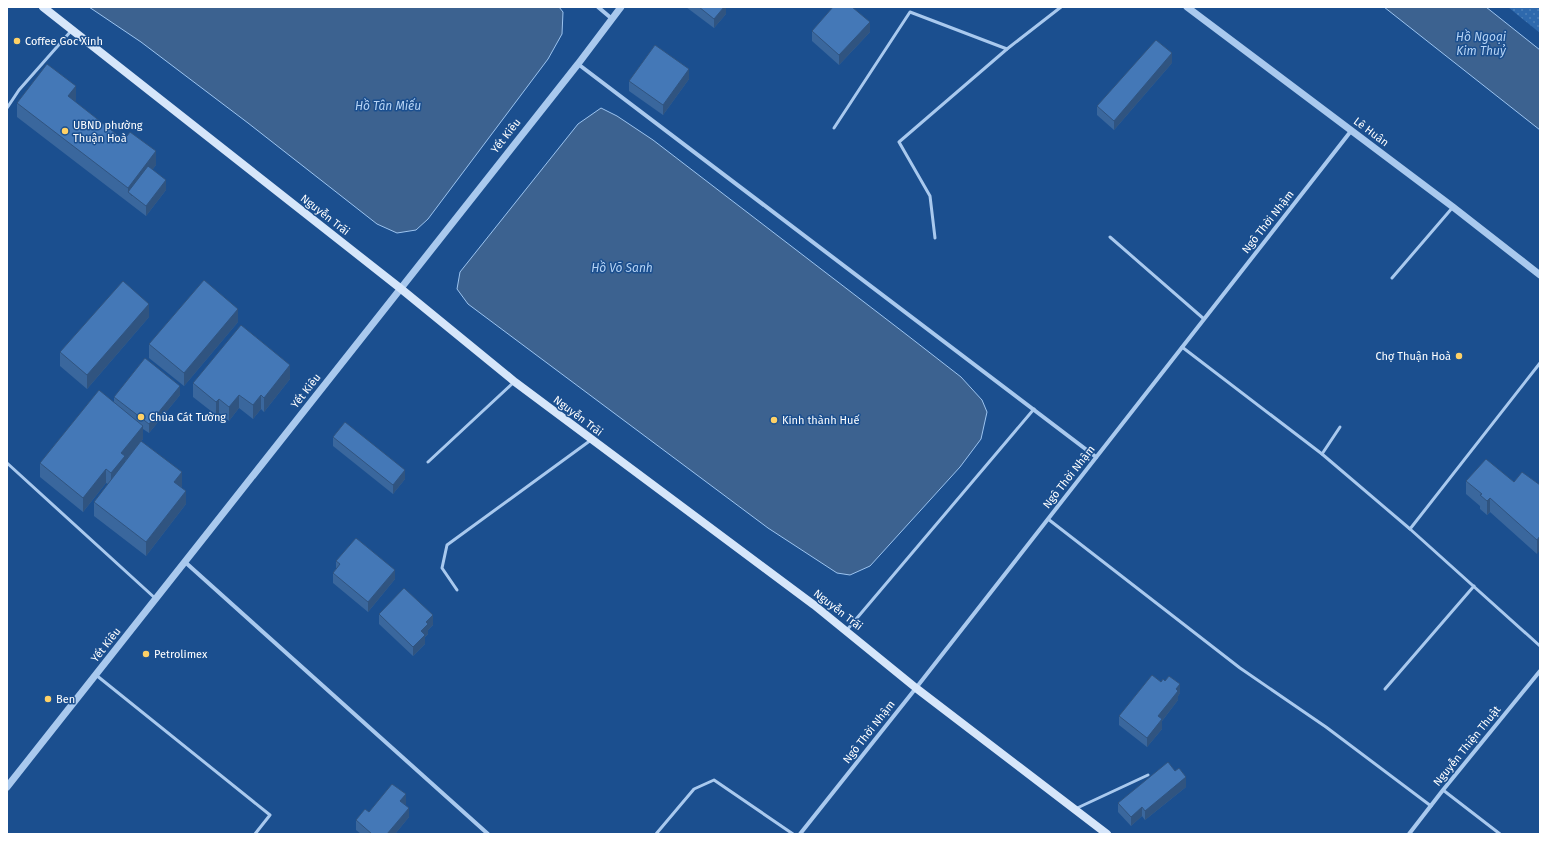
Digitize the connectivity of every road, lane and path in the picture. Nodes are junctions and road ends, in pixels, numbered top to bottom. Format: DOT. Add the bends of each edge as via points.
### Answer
graph roads {
  1 [pos="43,7"];
  2 [pos="598,7"];
  3 [pos="620,7"];
  4 [pos="1061,7"];
  5 [pos="1187,7"];
  6 [pos="612,18"];
  7 [pos="72,30"];
  8 [pos="1007,50"];
  9 [pos="578,64"];
  10 [pos="7,108"];
  11 [pos="834,128"];
  12 [pos="1351,130"];
  13 [pos="1453,207"];
  14 [pos="935,238"];
  15 [pos="1110,238"];
  16 [pos="1540,275"];
  17 [pos="1392,278"];
  18 [pos="400,288"];
  19 [pos="1204,319"];
  20 [pos="1182,347"];
  21 [pos="1540,363"];
  22 [pos="515,382"];
  23 [pos="1034,409"];
  24 [pos="1340,427"];
  25 [pos="591,440"];
  26 [pos="1322,454"];
  27 [pos="1096,457"];
  28 [pos="7,462"];
  29 [pos="428,462"];
  30 [pos="1048,519"];
  31 [pos="1410,529"];
  32 [pos="185,562"];
  33 [pos="1474,586"];
  34 [pos="457,590"];
  35 [pos="157,599"];
  36 [pos="846,630"];
  37 [pos="1540,646"];
  38 [pos="1540,671"];
  39 [pos="96,675"];
  40 [pos="916,688"];
  41 [pos="1385,689"];
  42 [pos="1148,775"];
  43 [pos="7,787"];
  44 [pos="1443,790"];
  45 [pos="1431,806"];
  46 [pos="1075,809"];
  47 [pos="255,834"];
  48 [pos="488,834"];
  49 [pos="656,834"];
  50 [pos="793,834"];
  51 [pos="800,834"];
  52 [pos="1107,834"];
  53 [pos="1409,834"];
  54 [pos="1500,834"];
  1 -- 7 [label="main road, Nguyễn Trãi"];
  2 -- 6 [label="street"];
  3 -- 6 [label="street, Yết Kiêu"];
  4 -- 8 [label="lane"];
  5 -- 12 [label="street, Lê Huân"];
  6 -- 9 [label="street, Yết Kiêu"];
  7 -- 10 [label="lane" via="19,90"];
  7 -- 18 [label="main road, Nguyễn Trãi"];
  8 -- 11 [label="lane" via="910,12"];
  8 -- 14 [label="lane" via="899,142 930,196"];
  9 -- 18 [label="street, Yết Kiêu"];
  9 -- 23 [label="street"];
  12 -- 13 [label="street, Lê Huân"];
  12 -- 19 [label="street, Ngô Thời Nhậm"];
  13 -- 16 [label="street, Lê Huân"];
  13 -- 17 [label="lane"];
  15 -- 19 [label="lane"];
  18 -- 22 [label="main road, Nguyễn Trãi"];
  18 -- 32 [label="street, Yết Kiêu"];
  19 -- 20 [label="street, Ngô Thời Nhậm"];
  20 -- 26 [label="lane"];
  20 -- 27 [label="street, Ngô Thời Nhậm"];
  21 -- 31 [label="lane"];
  22 -- 25 [label="main road, Nguyễn Trãi"];
  22 -- 29 [label="lane"];
  23 -- 27 [label="street"];
  23 -- 36 [label="lane"];
  24 -- 26 [label="lane"];
  25 -- 34 [label="lane" via="447,545 442,568"];
  25 -- 36 [label="main road, Nguyễn Trãi"];
  26 -- 31 [label="lane"];
  27 -- 30 [label="street, Ngô Thời Nhậm"];
  28 -- 35 [label="lane"];
  30 -- 40 [label="street, Ngô Thời Nhậm"];
  30 -- 45 [label="lane" via="1240,668 1326,727"];
  31 -- 33 [label="lane"];
  32 -- 35 [label="street, Yết Kiêu"];
  32 -- 48 [label="street"];
  33 -- 37 [label="lane"];
  33 -- 41 [label="lane"];
  35 -- 39 [label="street, Yết Kiêu"];
  36 -- 40 [label="main road, Nguyễn Trãi"];
  38 -- 44 [label="street, Nguyễn Thiện Thuật"];
  39 -- 43 [label="street, Yết Kiêu"];
  39 -- 47 [label="lane" via="270,815"];
  40 -- 46 [label="main road, Nguyễn Trãi"];
  40 -- 51 [label="street, Ngô Thời Nhậm"];
  42 -- 46 [label="lane"];
  44 -- 45 [label="street, Nguyễn Thiện Thuật"];
  44 -- 54 [label="lane"];
  45 -- 53 [label="street, Nguyễn Thiện Thuật"];
  46 -- 52 [label="main road, Nguyễn Trãi"];
  49 -- 50 [label="lane" via="694,788 714,780"];
}
